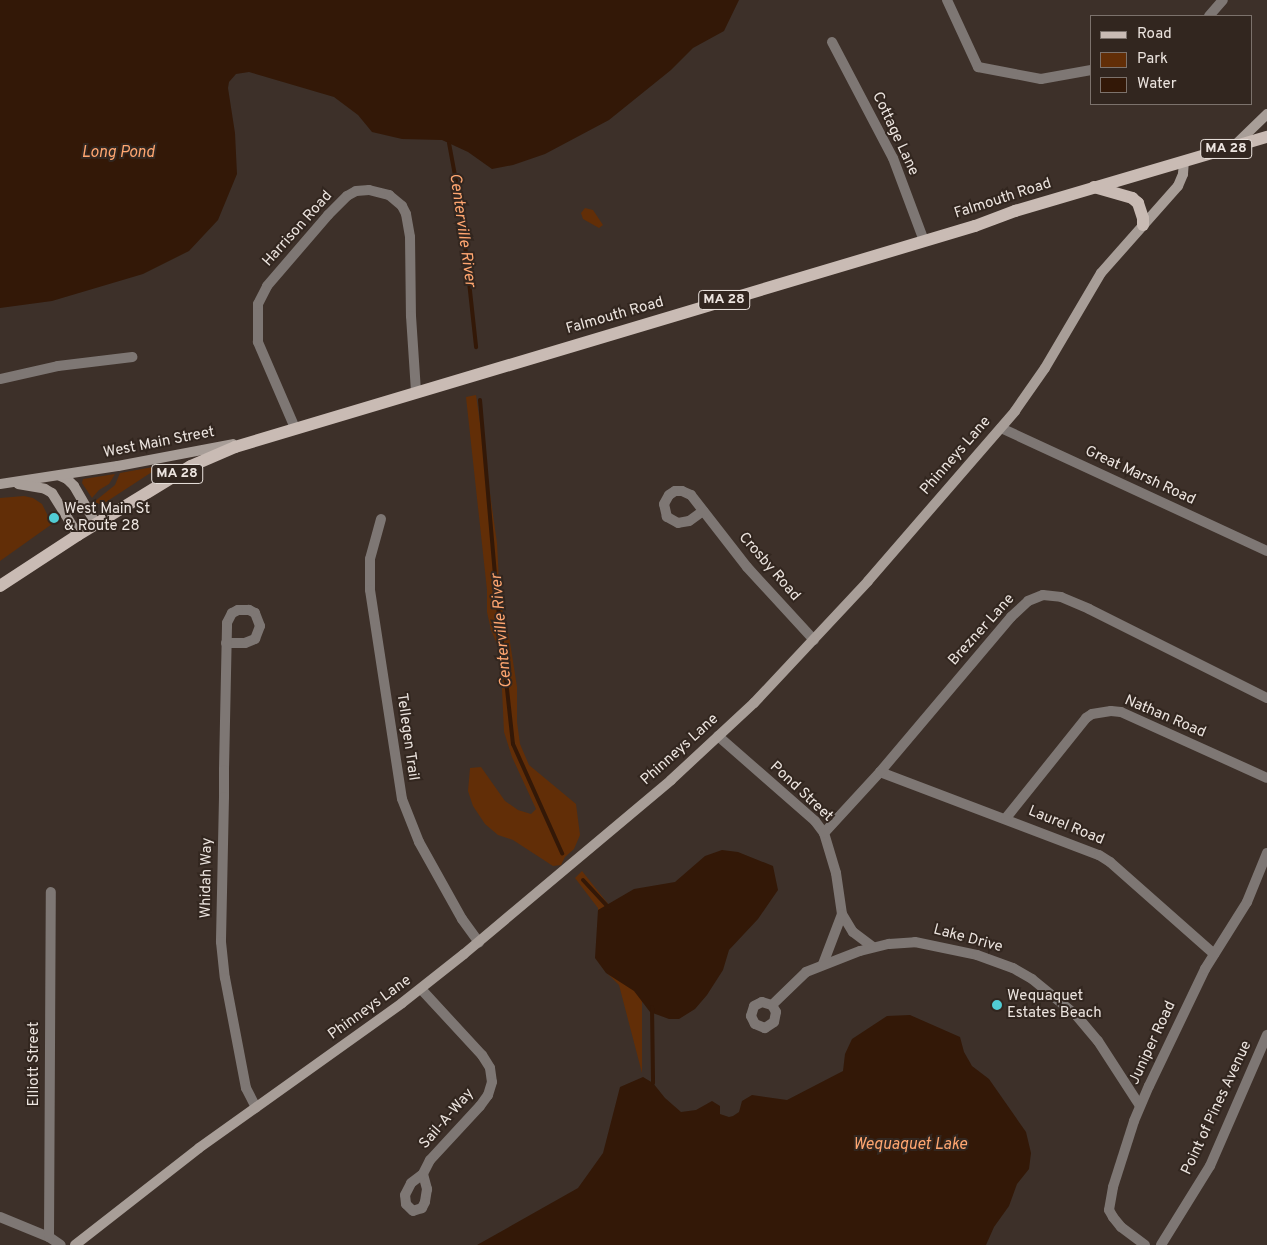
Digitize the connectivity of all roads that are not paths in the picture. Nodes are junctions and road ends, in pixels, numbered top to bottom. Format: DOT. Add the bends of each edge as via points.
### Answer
graph roads {
  1 [pos="947,0"];
  2 [pos="1222,0"];
  3 [pos="1210,15"];
  4 [pos="832,42"];
  5 [pos="1090,70"];
  6 [pos="1267,114"];
  7 [pos="1267,137"];
  8 [pos="1234,146"];
  9 [pos="1184,160"];
  10 [pos="1094,187"];
  11 [pos="1143,226"];
  12 [pos="924,241"];
  13 [pos="132,357"];
  14 [pos="0,379"];
  15 [pos="416,392"];
  16 [pos="296,428"];
  17 [pos="1001,428"];
  18 [pos="263,437"];
  19 [pos="60,476"];
  20 [pos="5,483"];
  21 [pos="703,511"];
  22 [pos="382,518"];
  23 [pos="96,524"];
  24 [pos="78,535"];
  25 [pos="1267,551"];
  26 [pos="0,586"];
  27 [pos="814,640"];
  28 [pos="226,643"];
  29 [pos="1267,698"];
  30 [pos="718,736"];
  31 [pos="880,772"];
  32 [pos="1267,778"];
  33 [pos="1006,818"];
  34 [pos="824,833"];
  35 [pos="1267,853"];
  36 [pos="50,892"];
  37 [pos="842,914"];
  38 [pos="479,942"];
  39 [pos="873,947"];
  40 [pos="1214,954"];
  41 [pos="823,964"];
  42 [pos="421,988"];
  43 [pos="772,1005"];
  44 [pos="1267,1035"];
  45 [pos="1140,1106"];
  46 [pos="256,1108"];
  47 [pos="423,1174"];
  48 [pos="0,1217"];
  49 [pos="49,1237"];
  50 [pos="61,1245"];
  51 [pos="75,1245"];
  52 [pos="1145,1245"];
  53 [pos="1161,1245"];
  1 -- 5 [label="street" via="978,67 1041,79"];
  2 -- 3 [label="street"];
  4 -- 12 [label="street, Cottage Lane" via="893,158"];
  6 -- 8 [label="main road"];
  7 -- 8 [label="main road, Falmouth Road / MA 28"];
  8 -- 9 [label="main road, Falmouth Road / MA 28"];
  9 -- 10 [label="main road, Falmouth Road / MA 28"];
  9 -- 11 [label="main road, Phinneys Lane" via="1178,186"];
  10 -- 11 [label="main road" via="1132,198 1138,203"];
  10 -- 12 [label="main road, Falmouth Road / MA 28"];
  11 -- 17 [label="main road, Phinneys Lane" via="1100,273 1034,385"];
  12 -- 15 [label="main road, Falmouth Road / MA 28"];
  13 -- 14 [label="street" via="58,366"];
  15 -- 16 [label="main road, Falmouth Road / MA 28"];
  15 -- 16 [label="street, Harrison Road" via="406,214 389,195 370,190 356,191 328,215 267,286 258,304 258,342"];
  16 -- 18 [label="main road, Falmouth Road / MA 28"];
  17 -- 25 [label="street, Great Marsh Road"];
  17 -- 27 [label="main road, Phinneys Lane"];
  18 -- 19 [label="main road, West Main Street"];
  18 -- 23 [label="main road, Falmouth Road / MA 28" via="191,466"];
  19 -- 20 [label="main road, West Main Street"];
  19 -- 23 [label="main road" via="74,486"];
  20 -- 24 [label="main road, West Main Street" via="37,487 52,493"];
  21 -- 27 [label="street, Crosby Road" via="765,588"];
  22 -- 38 [label="street, Tellegen Trail" via="370,559 370,590 402,799 410,825 423,850 462,919"];
  23 -- 24 [label="main road, Falmouth Road / MA 28"];
  24 -- 26 [label="main road, Falmouth Road / MA 28"];
  27 -- 30 [label="main road, Phinneys Lane"];
  28 -- 46 [label="street, Whidah Way" via="221,942 246,1088"];
  29 -- 31 [label="street, Brezner Lane" via="1089,609 1061,597 1043,595 1028,601 1016,612"];
  30 -- 34 [label="street, Pond Street" via="815,821"];
  30 -- 38 [label="main road, Phinneys Lane" via="671,780"];
  31 -- 33 [label="street, Laurel Road"];
  31 -- 34 [label="street, Brezner Lane"];
  32 -- 33 [label="street, Nathan Road" via="1122,712 1111,711 1086,718"];
  33 -- 40 [label="street, Laurel Road" via="1110,862"];
  34 -- 37 [label="street, Pond Street" via="836,873"];
  35 -- 40 [label="street, Juniper Road" via="1247,902"];
  36 -- 49 [label="street, Elliott Street"];
  37 -- 39 [label="street" via="853,932"];
  37 -- 41 [label="street"];
  38 -- 42 [label="main road, Phinneys Lane"];
  39 -- 41 [label="street, Lake Drive"];
  39 -- 45 [label="street, Lake Drive" via="904,942 930,944 995,960 1032,979 1063,1003 1089,1030"];
  40 -- 45 [label="street, Juniper Road"];
  41 -- 43 [label="street, Lake Drive" via="806,972"];
  42 -- 46 [label="main road, Phinneys Lane"];
  42 -- 47 [label="street, Sail-A-Way" via="482,1055 490,1068 492,1082 480,1106 430,1160"];
  44 -- 53 [label="street, Point of Pines Avenue" via="1210,1166"];
  45 -- 52 [label="street, Juniper Road" via="1113,1187 1110,1210 1121,1227"];
  46 -- 51 [label="main road, Phinneys Lane"];
  48 -- 49 [label="street"];
  49 -- 50 [label="street"];
}
